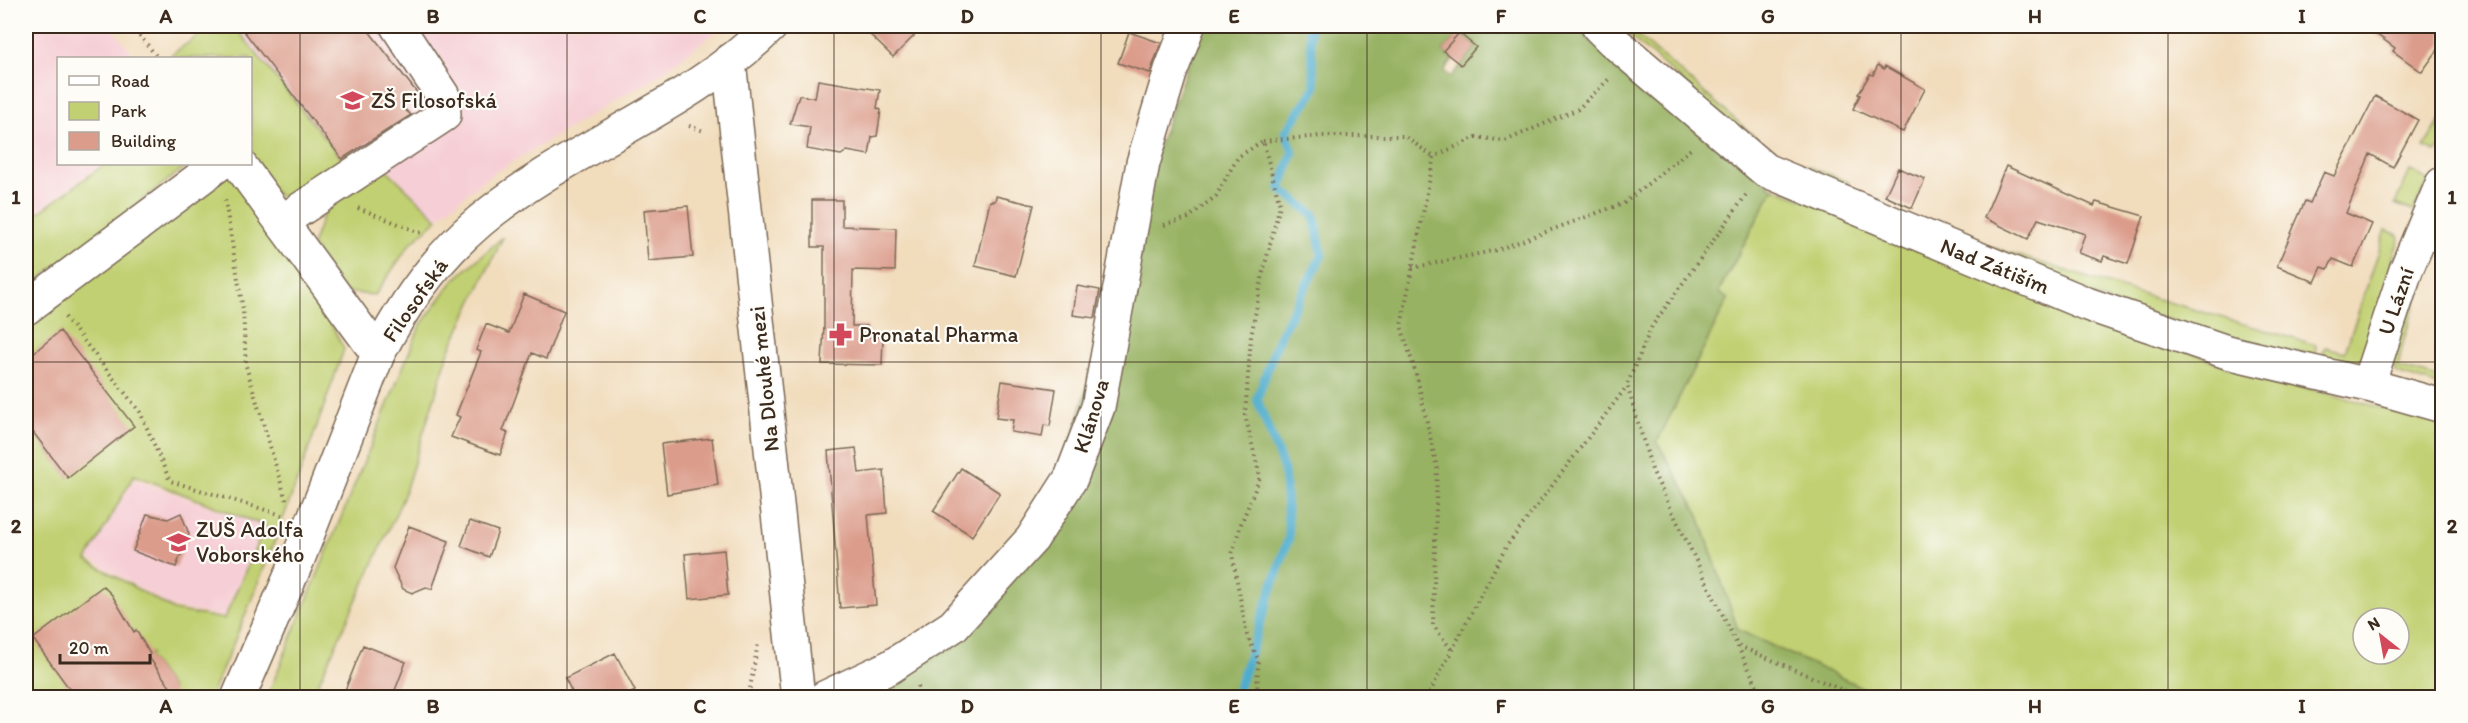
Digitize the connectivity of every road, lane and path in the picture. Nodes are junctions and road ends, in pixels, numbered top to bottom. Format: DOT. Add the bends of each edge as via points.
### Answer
graph roads {
  1 [pos="140,26"];
  2 [pos="397,26"];
  3 [pos="771,26"];
  4 [pos="1188,26"];
  5 [pos="1598,26"];
  6 [pos="134,27"];
  7 [pos="1632,56"];
  8 [pos="157,57"];
  9 [pos="729,61"];
  10 [pos="685,126"];
  11 [pos="1716,129"];
  12 [pos="709,138"];
  13 [pos="1263,141"];
  14 [pos="1434,157"];
  15 [pos="218,165"];
  16 [pos="219,165"];
  17 [pos="240,165"];
  18 [pos="1764,170"];
  19 [pos="2442,184"];
  20 [pos="324,195"];
  21 [pos="282,222"];
  22 [pos="1132,233"];
  23 [pos="454,246"];
  24 [pos="1412,268"];
  25 [pos="33,303"];
  26 [pos="378,354"];
  27 [pos="1627,385"];
  28 [pos="2368,385"];
  29 [pos="2442,406"];
  30 [pos="287,507"];
  31 [pos="291,518"];
  32 [pos="759,639"];
  33 [pos="1738,646"];
  34 [pos="1451,649"];
  35 [pos="238,698"];
  36 [pos="742,698"];
  37 [pos="798,698"];
  38 [pos="824,698"];
  39 [pos="1257,698"];
  40 [pos="1427,698"];
  41 [pos="1762,698"];
  42 [pos="1861,698"];
  1 -- 6 [label="path"];
  2 -- 20 [label="street" via="443,96 444,115"];
  3 -- 9 [label="street, Filosofská"];
  4 -- 22 [label="street, Klánova" via="1143,163"];
  5 -- 7 [label="street, Nad Zátiším"];
  6 -- 8 [label="path"];
  7 -- 11 [label="street, Nad Zátiším"];
  7 -- 14 [label="path" via="1578,109 1504,141 1476,138"];
  9 -- 23 [label="street, Filosofská" via="676,98 539,178 478,222"];
  9 -- 37 [label="street, Na Dlouhé mezi"];
  10 -- 12 [label="path" via="702,129"];
  11 -- 18 [label="street, Nad Zátiším"];
  11 -- 24 [label="path" via="1624,202 1497,250"];
  13 -- 14 [label="path" via="1404,136"];
  13 -- 22 [label="path" via="1238,157 1216,196 1188,218"];
  13 -- 39 [label="path" via="1280,205 1251,337 1245,415 1260,477 1232,554 1247,635 1258,659"];
  14 -- 24 [label="path"];
  15 -- 25 [label="street"];
  16 -- 30 [label="path" via="243,310 246,366"];
  17 -- 21 [label="street"];
  18 -- 27 [label="path" via="1652,326"];
  18 -- 28 [label="street, Nad Zátiším" via="2087,304 2227,352"];
  19 -- 28 [label="street, U Lázní" via="2406,270"];
  20 -- 21 [label="street"];
  20 -- 23 [label="path"];
  21 -- 26 [label="street"];
  22 -- 38 [label="street, Klánova" via="1098,407 1071,478 1032,539 953,626 890,668"];
  23 -- 26 [label="street, Filosofská" via="393,324"];
  24 -- 34 [label="path" via="1401,326 1418,377 1437,468 1433,625"];
  25 -- 31 [label="path" via="61,311 141,412 170,481"];
  26 -- 35 [label="street, Filosofská" via="298,559"];
  27 -- 33 [label="path" via="1653,470"];
  27 -- 34 [label="path" via="1506,547"];
  28 -- 29 [label="street, Nad Zátiším"];
  32 -- 36 [label="path" via="750,688"];
  33 -- 41 [label="path"];
  33 -- 42 [label="path"];
  34 -- 40 [label="path"];
}
